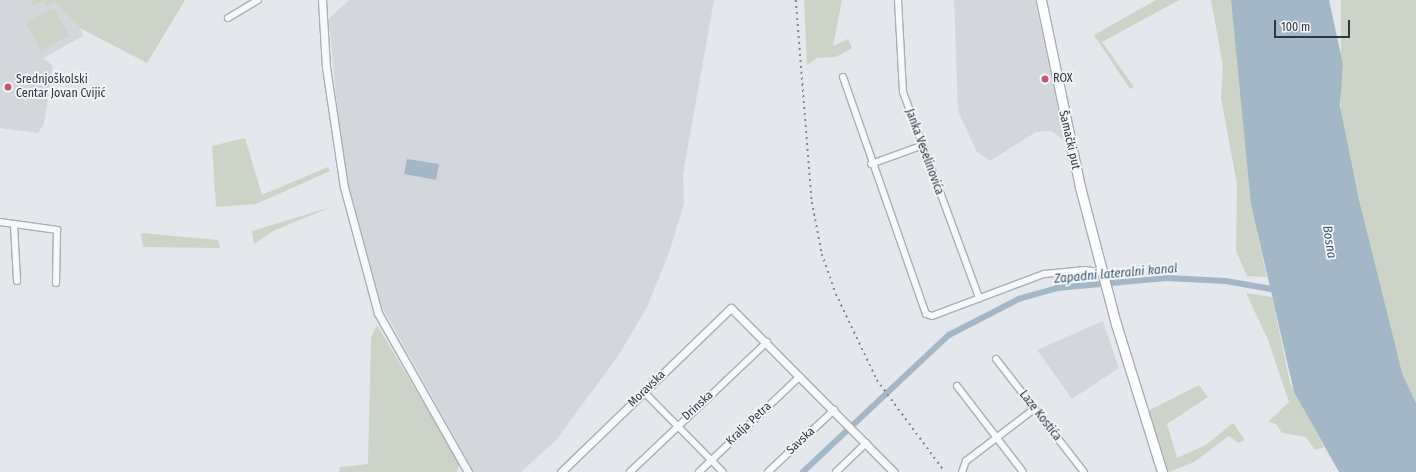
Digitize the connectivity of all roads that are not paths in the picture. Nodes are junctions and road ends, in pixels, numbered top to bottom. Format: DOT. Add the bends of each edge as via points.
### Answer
graph roads {
  1 [pos="258,0"];
  2 [pos="322,0"];
  3 [pos="898,0"];
  4 [pos="1041,0"];
  5 [pos="228,18"];
  6 [pos="843,77"];
  7 [pos="922,146"];
  8 [pos="871,164"];
  9 [pos="0,222"];
  10 [pos="14,225"];
  11 [pos="1103,276"];
  12 [pos="17,281"];
  13 [pos="56,283"];
  14 [pos="978,298"];
  15 [pos="767,342"];
  16 [pos="996,358"];
  17 [pos="800,376"];
  18 [pos="957,386"];
  19 [pos="644,392"];
  20 [pos="1034,409"];
  21 [pos="834,410"];
  22 [pos="678,426"];
  23 [pos="995,437"];
  24 [pos="866,443"];
  25 [pos="711,460"];
  26 [pos="467,472"];
  27 [pos="561,472"];
  28 [pos="630,472"];
  29 [pos="699,472"];
  30 [pos="723,472"];
  31 [pos="768,472"];
  32 [pos="836,472"];
  33 [pos="894,472"];
  34 [pos="962,472"];
  35 [pos="1023,472"];
  36 [pos="1084,472"];
  37 [pos="1162,472"];
  1 -- 5 [label="street"];
  2 -- 26 [label="street" via="326,67 344,188 378,313"];
  3 -- 7 [label="street, Janka Veselinovića" via="900,77"];
  4 -- 11 [label="main road, Šamački put" via="1066,126"];
  6 -- 8 [label="street"];
  7 -- 8 [label="street"];
  7 -- 14 [label="street, Janka Veselinovića"];
  8 -- 14 [label="street" via="926,314 932,316"];
  9 -- 10 [label="street"];
  10 -- 12 [label="street"];
  10 -- 13 [label="street" via="57,230"];
  11 -- 14 [label="street" via="1085,270 1044,274"];
  11 -- 37 [label="main road, Šamački put"];
  15 -- 17 [label="street"];
  15 -- 19 [label="street, Moravska" via="734,308 726,310"];
  15 -- 22 [label="street, Drinska"];
  16 -- 20 [label="street, Laze Kostića"];
  17 -- 21 [label="street"];
  17 -- 25 [label="street, Kralja Petra"];
  18 -- 23 [label="street"];
  19 -- 22 [label="street"];
  19 -- 27 [label="street, Moravska"];
  20 -- 23 [label="street"];
  20 -- 36 [label="street, Laze Kostića"];
  21 -- 24 [label="street"];
  21 -- 31 [label="street, Savska"];
  22 -- 25 [label="street"];
  22 -- 28 [label="street, Drinska"];
  23 -- 34 [label="street" via="966,461"];
  23 -- 35 [label="street"];
  24 -- 32 [label="street"];
  24 -- 33 [label="street"];
  25 -- 29 [label="street, Kralja Petra"];
  25 -- 30 [label="street"];
}
